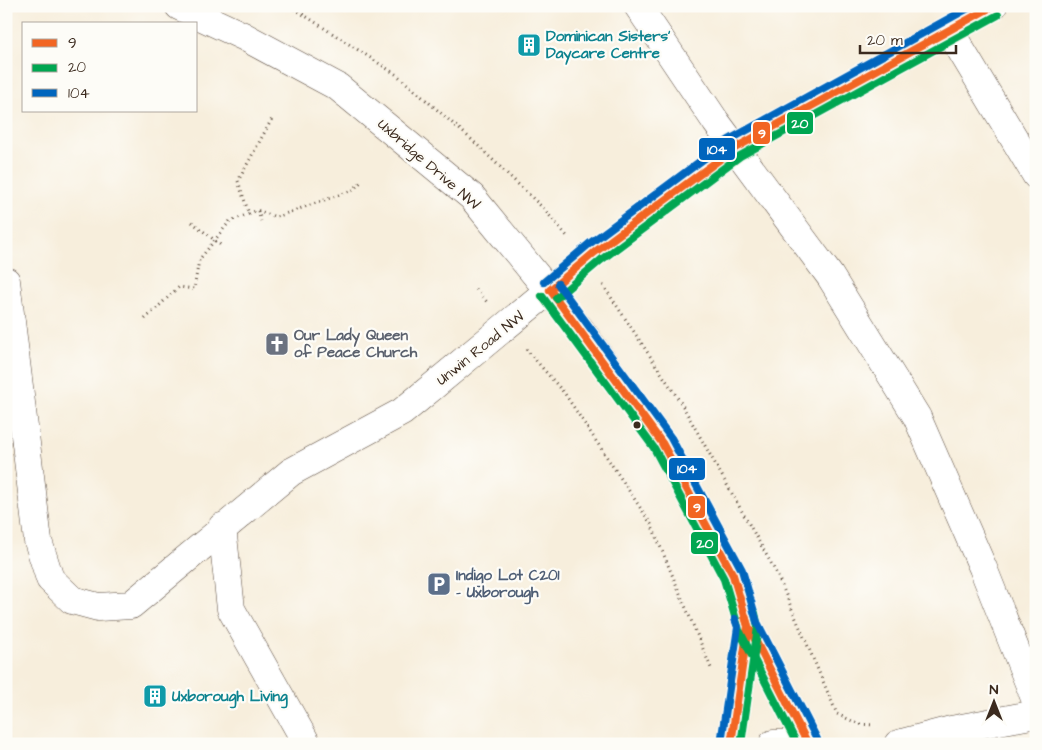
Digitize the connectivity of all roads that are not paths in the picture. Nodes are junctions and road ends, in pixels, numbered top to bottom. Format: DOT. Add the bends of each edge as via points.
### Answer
graph roads {
  1 [pos="179,6"];
  2 [pos="638,6"];
  3 [pos="993,6"];
  4 [pos="949,30"];
  5 [pos="735,148"];
  6 [pos="1036,175"];
  7 [pos="6,281"];
  8 [pos="550,290"];
  9 [pos="222,527"];
  10 [pos="748,626"];
  11 [pos="1036,701"];
  12 [pos="1036,714"];
  13 [pos="890,735"];
  14 [pos="307,744"];
  15 [pos="731,744"];
  16 [pos="773,744"];
  17 [pos="787,744"];
  18 [pos="808,744"];
  1 -- 8 [label="street, Uxbridge Drive NW" via="338,87 472,198"];
  2 -- 5 [label="street"];
  3 -- 4 [label="street, Unwin Road NW"];
  4 -- 5 [label="street, Unwin Road NW"];
  4 -- 6 [label="street"];
  5 -- 8 [label="street, Unwin Road NW" via="603,246"];
  5 -- 11 [label="street" via="830,276 917,417 984,568"];
  7 -- 9 [label="street, Unwin Road NW" via="38,541 50,579 72,600 98,607 131,604"];
  8 -- 9 [label="street, Unwin Road NW" via="402,412 291,472"];
  8 -- 10 [label="street, Uxbridge Drive NW" via="662,443 733,575"];
  9 -- 14 [label="street" via="231,609"];
  10 -- 15 [label="street, Uxbridge Drive NW"];
  10 -- 18 [label="street, Uxbridge Drive NW"];
  12 -- 13 [label="street" via="951,730"];
  16 -- 17 [label="street"];
}
